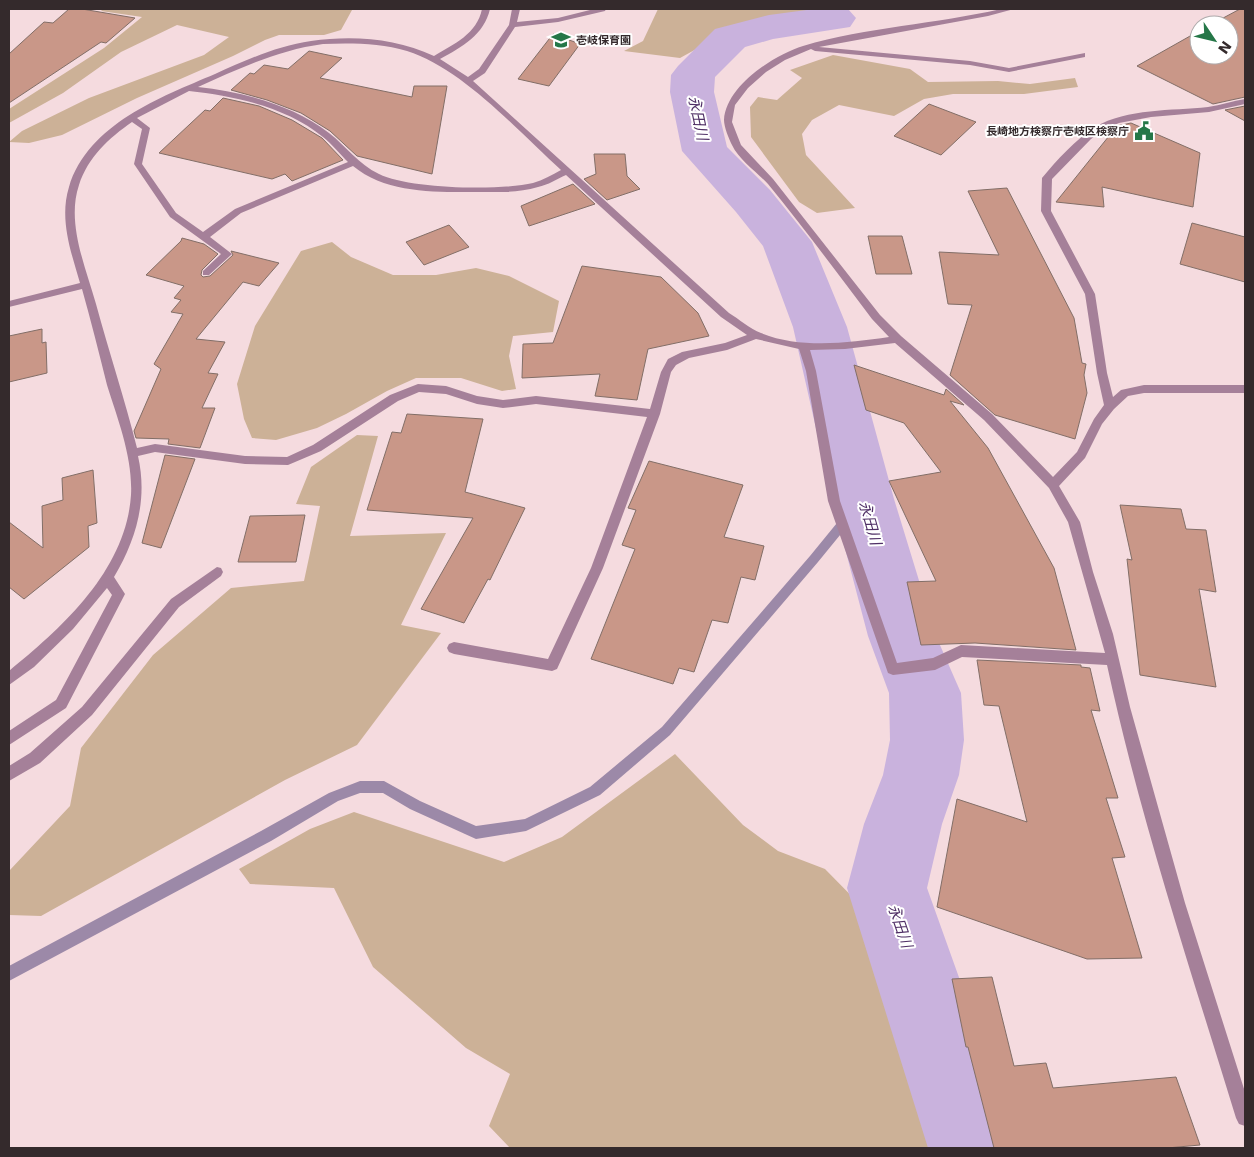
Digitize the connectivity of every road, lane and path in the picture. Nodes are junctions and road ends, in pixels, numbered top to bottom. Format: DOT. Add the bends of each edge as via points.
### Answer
graph roads {
  1 [pos="486,9"];
  2 [pos="516,9"];
  3 [pos="602,9"];
  4 [pos="1010,9"];
  5 [pos="513,25"];
  6 [pos="805,48"];
  7 [pos="1082,55"];
  8 [pos="435,59"];
  9 [pos="468,81"];
  10 [pos="187,89"];
  11 [pos="1245,101"];
  12 [pos="132,118"];
  13 [pos="355,162"];
  14 [pos="567,172"];
  15 [pos="204,237"];
  16 [pos="206,273"];
  17 [pos="86,285"];
  18 [pos="9,304"];
  19 [pos="757,335"];
  20 [pos="897,340"];
  21 [pos="807,346"];
  22 [pos="1245,389"];
  23 [pos="1110,406"];
  24 [pos="654,414"];
  25 [pos="132,453"];
  26 [pos="1052,485"];
  27 [pos="217,572"];
  28 [pos="107,578"];
  29 [pos="454,648"];
  30 [pos="1112,658"];
  31 [pos="9,679"];
  32 [pos="9,739"];
  33 [pos="9,774"];
  34 [pos="1245,1118"];
  1 -- 8 [label="street" via="482,24 472,34"];
  2 -- 5 [label="street"];
  3 -- 5 [label="street" via="558,20"];
  4 -- 6 [label="street"];
  5 -- 9 [label="street" via="482,71"];
  6 -- 7 [label="street" via="970,63 1009,70"];
  6 -- 20 [label="street" via="769,66 745,86 731,105 728,122 737,146 770,180"];
  8 -- 9 [label="street"];
  8 -- 10 [label="street" via="382,44 314,42 273,53"];
  9 -- 14 [label="street"];
  10 -- 12 [label="street"];
  10 -- 13 [label="street" via="224,93 282,111 321,132"];
  11 -- 23 [label="street" via="1194,112 1126,117 1098,128 1048,178 1046,211 1090,294"];
  12 -- 15 [label="street" via="146,128 138,164 173,215"];
  12 -- 17 [label="street" via="100,144 75,182 70,220"];
  13 -- 14 [label="street" via="380,178 431,190 506,190 533,186"];
  13 -- 15 [label="street" via="238,211"];
  14 -- 19 [label="street" via="725,315"];
  15 -- 16 [label="street" via="226,254"];
  17 -- 18 [label="street"];
  17 -- 25 [label="street"];
  19 -- 21 [label="street"];
  19 -- 24 [label="street" via="672,362"];
  20 -- 21 [label="street" via="848,346"];
  20 -- 26 [label="street" via="988,417"];
  21 -- 30 [label="street" via="834,501 893,668 935,664 961,651"];
  22 -- 23 [label="street" via="1144,389 1125,393"];
  23 -- 26 [label="street" via="1081,455"];
  24 -- 25 [label="street" via="536,400 503,404 446,390 418,388 394,398 317,448 288,461 245,460 155,448"];
  24 -- 29 [label="street" via="597,568 552,665"];
  25 -- 28 [label="street" via="136,509 127,544"];
  26 -- 30 [label="street" via="1074,522"];
  27 -- 33 [label="street" via="175,603 87,712 35,758"];
  28 -- 31 [label="street" via="73,621 36,658"];
  28 -- 32 [label="street" via="119,594 61,704"];
  30 -- 34 [label="street" via="1177,903"];
}
